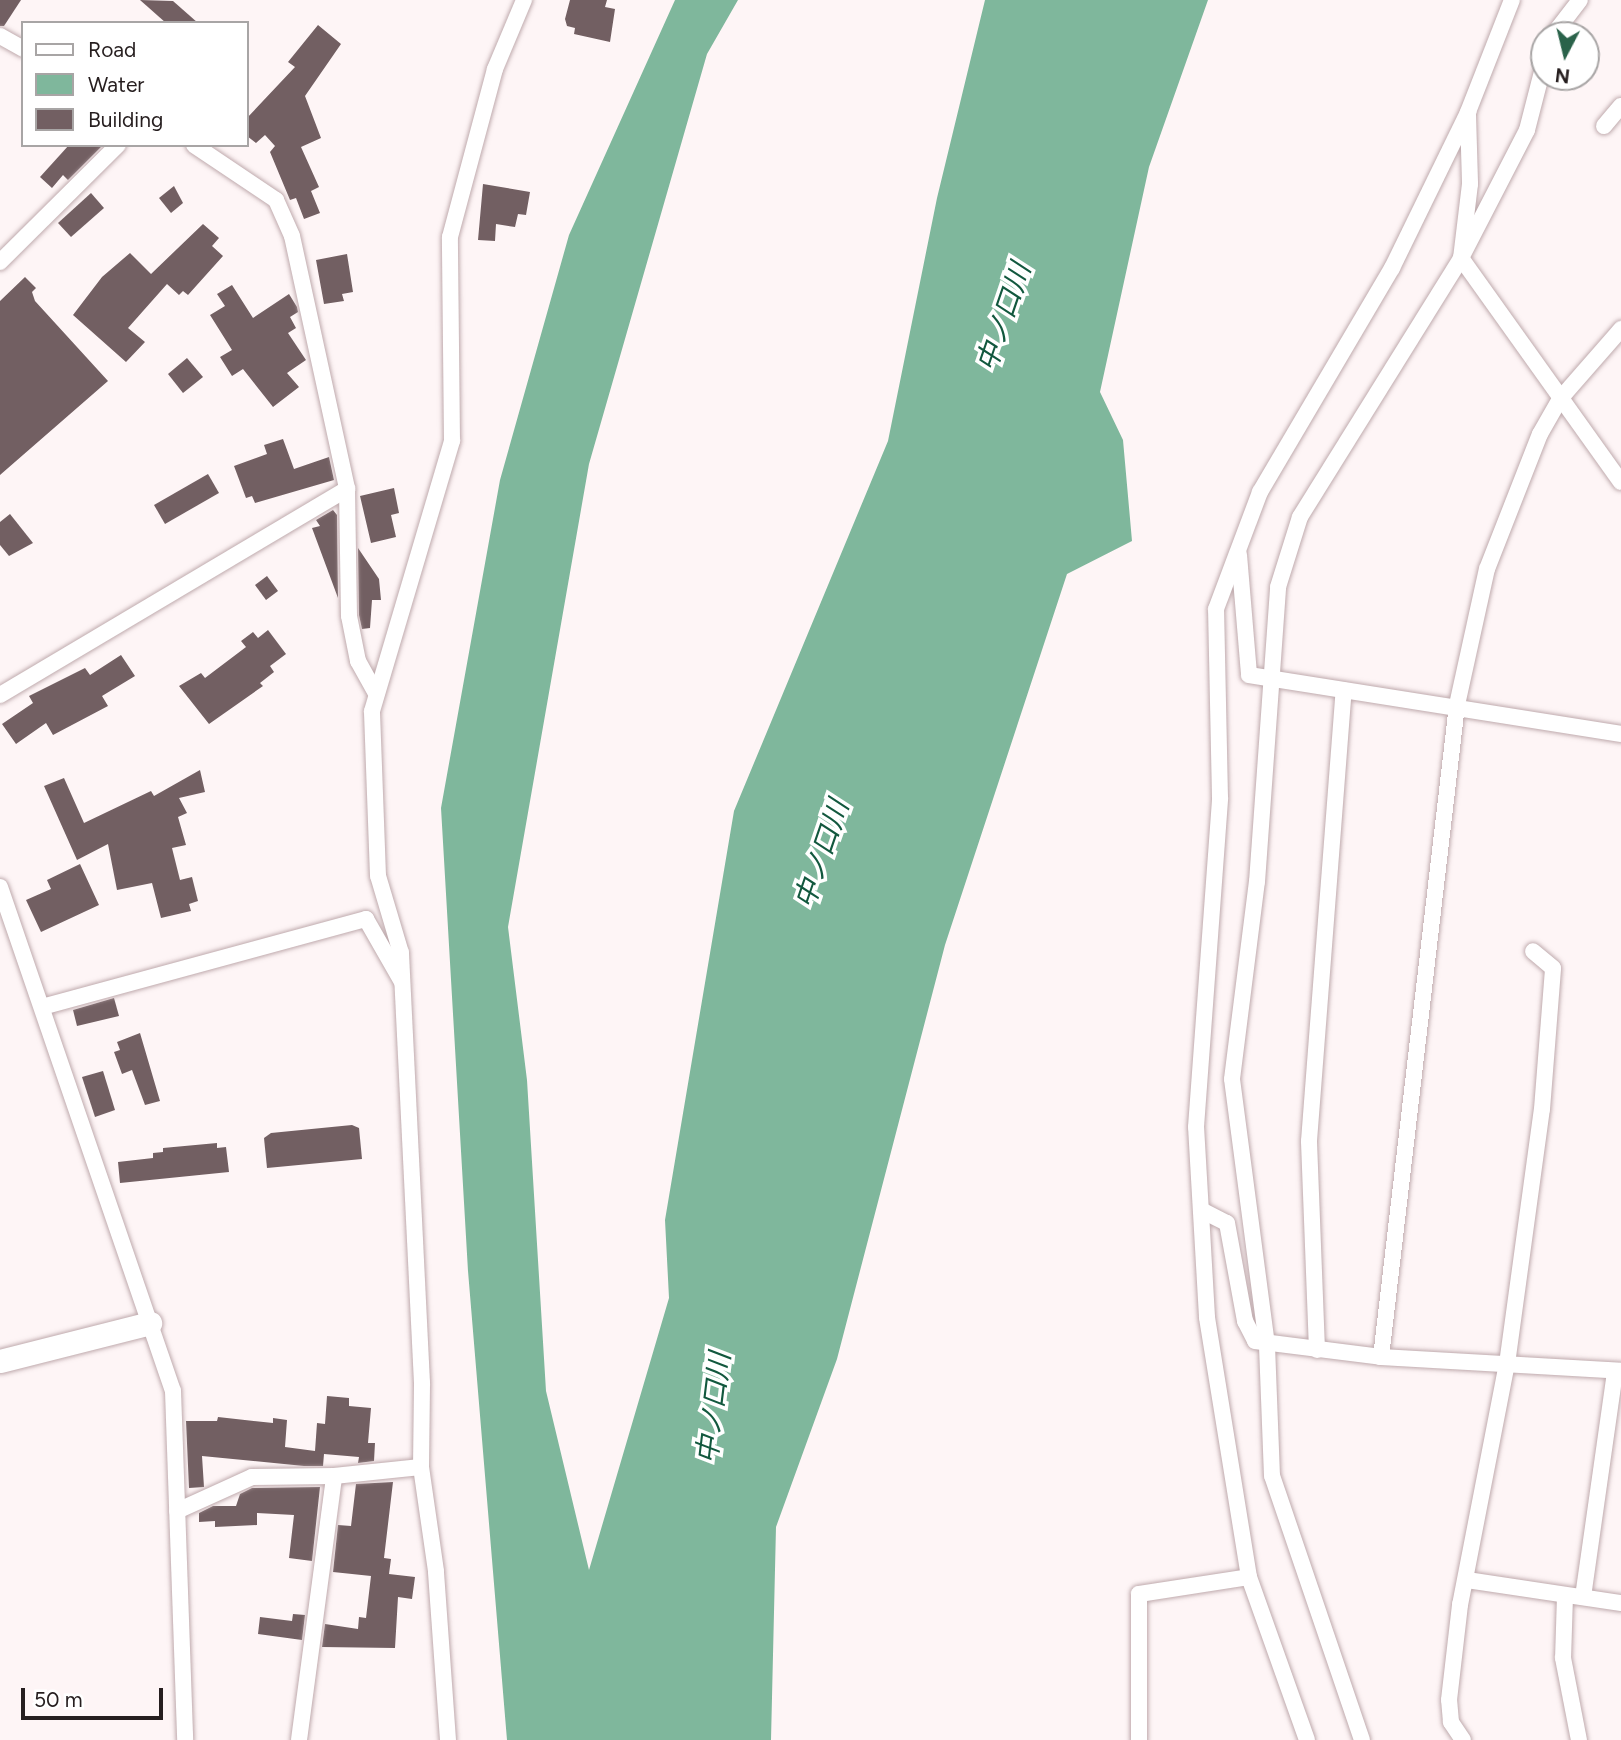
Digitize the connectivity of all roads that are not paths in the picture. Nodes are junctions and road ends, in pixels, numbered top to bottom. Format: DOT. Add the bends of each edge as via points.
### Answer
graph roads {
  1 [pos="524,0"];
  2 [pos="1512,0"];
  3 [pos="1580,0"];
  4 [pos="1564,21"];
  5 [pos="0,36"];
  6 [pos="21,48"];
  7 [pos="1537,91"];
  8 [pos="1621,106"];
  9 [pos="1468,112"];
  10 [pos="1604,126"];
  11 [pos="116,147"];
  12 [pos="197,147"];
  13 [pos="1461,258"];
  14 [pos="0,262"];
  15 [pos="1621,329"];
  16 [pos="1560,399"];
  17 [pos="1621,482"];
  18 [pos="347,489"];
  19 [pos="1239,550"];
  20 [pos="1274,679"];
  21 [pos="1345,690"];
  22 [pos="376,693"];
  23 [pos="0,695"];
  24 [pos="1457,705"];
  25 [pos="1621,734"];
  26 [pos="0,887"];
  27 [pos="1533,951"];
  28 [pos="403,984"];
  29 [pos="42,1007"];
  30 [pos="1201,1210"];
  31 [pos="150,1323"];
  32 [pos="1267,1345"];
  33 [pos="1317,1350"];
  34 [pos="1381,1357"];
  35 [pos="0,1361"];
  36 [pos="1507,1364"];
  37 [pos="1618,1371"];
  38 [pos="421,1467"];
  39 [pos="334,1476"];
  40 [pos="177,1511"];
  41 [pos="1249,1577"];
  42 [pos="1467,1580"];
  43 [pos="1565,1596"];
  44 [pos="1583,1597"];
  45 [pos="1621,1603"];
  46 [pos="446,1713"];
  47 [pos="185,1740"];
  48 [pos="299,1740"];
  49 [pos="440,1740"];
  50 [pos="448,1740"];
  51 [pos="1139,1740"];
  52 [pos="1307,1740"];
  53 [pos="1362,1740"];
  54 [pos="1463,1740"];
  55 [pos="1579,1740"];
  1 -- 22 [label="street" via="495,69 450,237 452,441"];
  2 -- 9 [label="street"];
  3 -- 4 [label="street"];
  5 -- 6 [label="street"];
  7 -- 13 [label="street" via="1527,130"];
  8 -- 10 [label="street"];
  9 -- 13 [label="street" via="1470,184"];
  9 -- 19 [label="street" via="1392,268 1260,492"];
  11 -- 14 [label="street"];
  12 -- 18 [label="street" via="276,200 292,236"];
  13 -- 16 [label="street"];
  13 -- 20 [label="street" via="1300,517 1278,587"];
  15 -- 16 [label="street"];
  16 -- 17 [label="street"];
  16 -- 24 [label="street" via="1539,434 1487,569"];
  18 -- 22 [label="street" via="349,616 358,661"];
  18 -- 23 [label="street"];
  19 -- 20 [label="street" via="1249,675"];
  19 -- 30 [label="street" via="1216,609 1213,643 1220,798 1196,1127"];
  20 -- 21 [label="street"];
  20 -- 32 [label="street" via="1257,882 1233,1079"];
  21 -- 24 [label="street"];
  21 -- 33 [label="street" via="1309,1141"];
  22 -- 28 [label="street" via="372,711 379,876 401,953"];
  24 -- 25 [label="street"];
  24 -- 34 [label="street"];
  26 -- 29 [label="street"];
  27 -- 36 [label="street" via="1553,968 1542,1109"];
  28 -- 29 [label="street" via="366,919"];
  28 -- 38 [label="street" via="422,1383"];
  29 -- 31 [label="street"];
  30 -- 32 [label="street" via="1227,1223 1245,1321 1255,1342"];
  30 -- 41 [label="street" via="1207,1317"];
  31 -- 35 [label="street"];
  31 -- 40 [label="street" via="173,1391"];
  32 -- 33 [label="street"];
  32 -- 53 [label="street" via="1272,1476"];
  33 -- 34 [label="street"];
  34 -- 36 [label="street"];
  36 -- 37 [label="street"];
  36 -- 42 [label="street"];
  37 -- 44 [label="street"];
  38 -- 39 [label="street"];
  38 -- 46 [label="street" via="436,1571"];
  39 -- 40 [label="street" via="252,1477"];
  39 -- 48 [label="street"];
  40 -- 47 [label="street"];
  41 -- 51 [label="street" via="1139,1594"];
  41 -- 52 [label="street"];
  42 -- 43 [label="street"];
  42 -- 54 [label="street" via="1449,1700 1451,1722"];
  43 -- 44 [label="street"];
  43 -- 55 [label="street" via="1563,1658"];
  44 -- 45 [label="street"];
  46 -- 49 [label="street"];
  46 -- 50 [label="street"];
}
